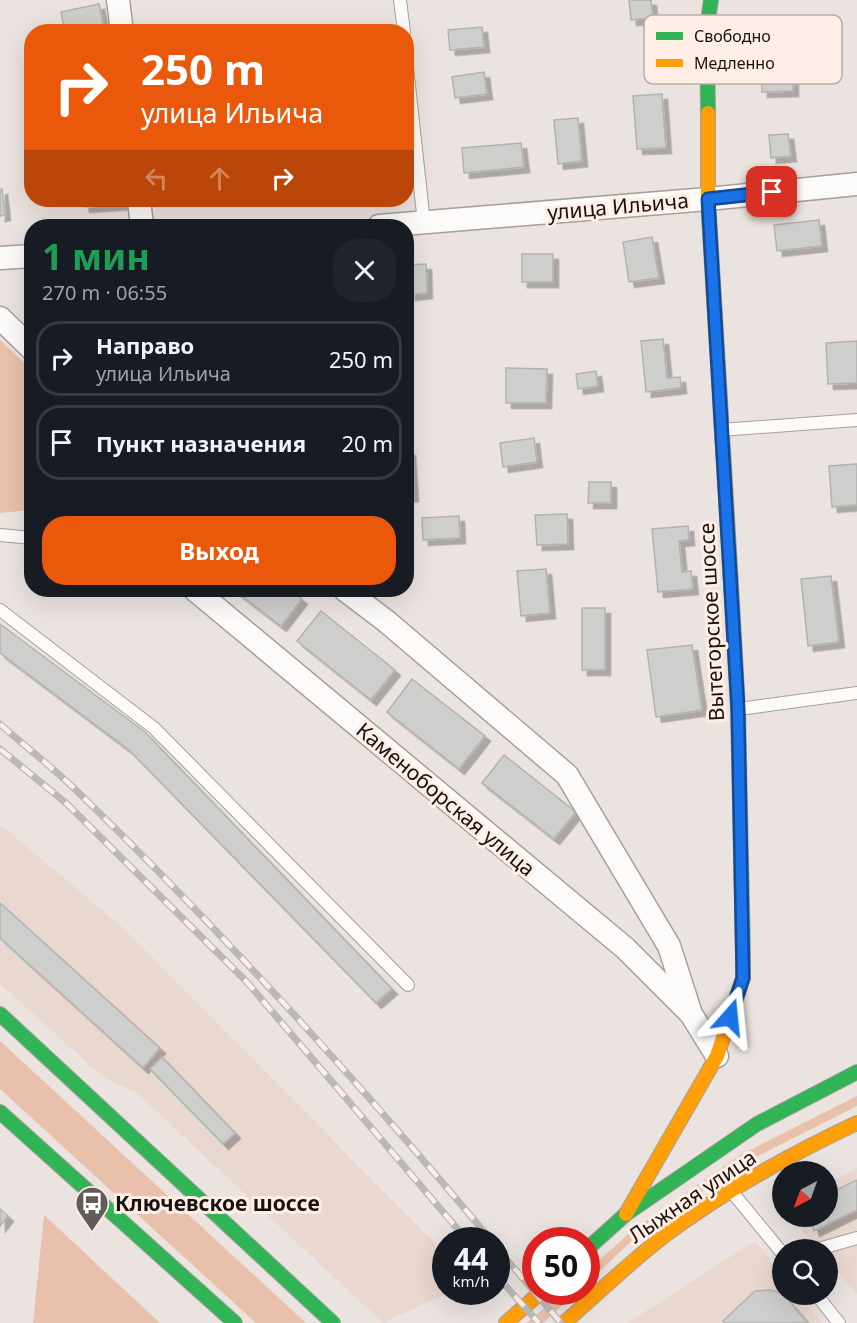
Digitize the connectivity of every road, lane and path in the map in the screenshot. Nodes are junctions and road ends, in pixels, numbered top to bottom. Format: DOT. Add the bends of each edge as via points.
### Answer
graph roads {
  1 [pos="118,0"];
  2 [pos="400,0"];
  3 [pos="711,0"];
  4 [pos="709,15"];
  5 [pos="121,24"];
  6 [pos="403,24"];
  7 [pos="707,84"];
  8 [pos="414,131"];
  9 [pos="857,184"];
  10 [pos="708,199"];
  11 [pos="424,223"];
  12 [pos="414,224"];
  13 [pos="24,256"];
  14 [pos="0,258"];
  15 [pos="0,318"];
  16 [pos="24,342"];
  17 [pos="857,420"];
  18 [pos="720,430"];
  19 [pos="0,535"];
  20 [pos="24,537"];
  21 [pos="203,597"];
  22 [pos="354,597"];
  23 [pos="0,610"];
  24 [pos="857,693"];
  25 [pos="738,709"];
  26 [pos="408,985"];
  27 [pos="0,1014"];
  28 [pos="691,1014"];
  29 [pos="717,1056"];
  30 [pos="857,1072"];
  31 [pos="0,1112"];
  32 [pos="857,1123"];
  33 [pos="730,1190"];
  34 [pos="626,1214"];
  35 [pos="600,1237"];
  36 [pos="857,1238"];
  37 [pos="772,1241"];
  38 [pos="838,1243"];
  39 [pos="526,1305"];
  40 [pos="825,1305"];
  41 [pos="235,1323"];
  42 [pos="333,1323"];
  43 [pos="506,1323"];
  44 [pos="564,1323"];
  45 [pos="839,1323"];
  1 -- 5 [label="street"];
  2 -- 6 [label="lane"];
  3 -- 4 [label="main road, Вытегорское шоссе"];
  7 -- 10 [label="main road, Вытегорское шоссе"];
  8 -- 11 [label="lane"];
  9 -- 10 [label="street, улица Ильича"];
  10 -- 11 [label="street, улица Ильича"];
  10 -- 18 [label="main road, Вытегорское шоссе"];
  11 -- 12 [label="street, улица Ильича"];
  13 -- 14 [label="street"];
  15 -- 16 [label="street"];
  17 -- 18 [label="lane"];
  18 -- 25 [label="main road, Вытегорское шоссе"];
  19 -- 20 [label="lane"];
  21 -- 28 [label="street, Каменоборская улица" via="625,948"];
  22 -- 28 [label="street" via="567,775 669,946"];
  23 -- 26 [label="lane" via="154,728"];
  24 -- 25 [label="lane"];
  25 -- 29 [label="main road, Вытегорское шоссе" via="743,978"];
  27 -- 42 [label="main road"];
  28 -- 29 [label="street"];
  29 -- 34 [label="main road, Вытегорское шоссе"];
  30 -- 34 [label="main road, Лыжная улица" via="757,1124"];
  31 -- 41 [label="main road"];
  32 -- 33 [label="main road, Лыжная улица"];
  33 -- 37 [label="lane"];
  33 -- 44 [label="main road, Лыжная улица" via="640,1255"];
  34 -- 35 [label="main road, Лыжная улица"];
  36 -- 38 [label="lane"];
  39 -- 43 [label="main road"];
  40 -- 45 [label="lane"];
}
